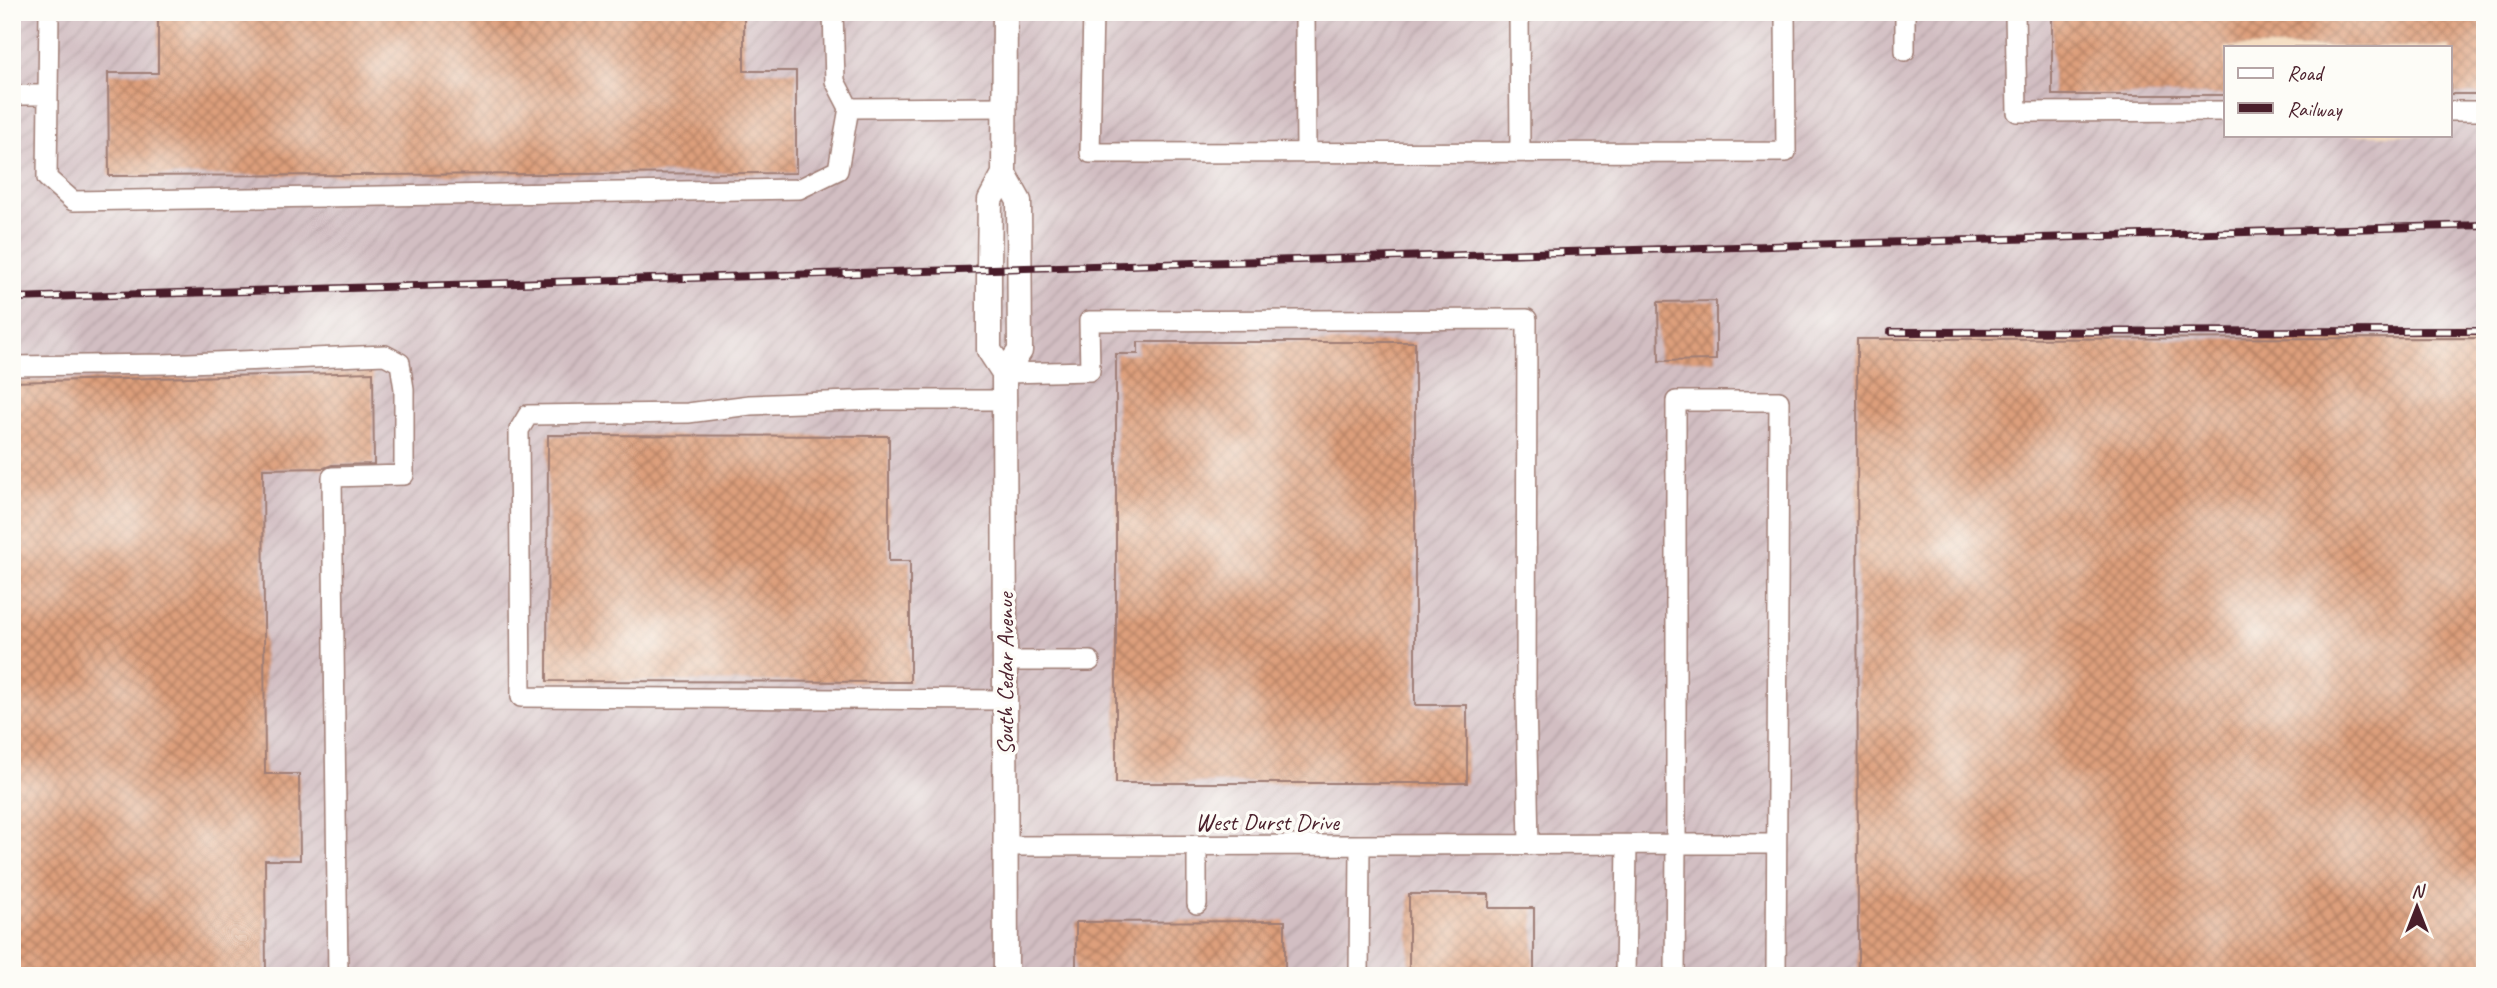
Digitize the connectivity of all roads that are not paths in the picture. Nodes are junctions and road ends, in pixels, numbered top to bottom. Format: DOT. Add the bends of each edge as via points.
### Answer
graph roads {
  1 [pos="49,12"];
  2 [pos="833,12"];
  3 [pos="1005,12"];
  4 [pos="1093,12"];
  5 [pos="1305,12"];
  6 [pos="1519,12"];
  7 [pos="1784,12"];
  8 [pos="1905,12"];
  9 [pos="2015,12"];
  10 [pos="1905,51"];
  11 [pos="12,95"];
  12 [pos="48,95"];
  13 [pos="1005,107"];
  14 [pos="849,108"];
  15 [pos="2224,111"];
  16 [pos="2452,111"];
  17 [pos="2485,111"];
  18 [pos="1520,152"];
  19 [pos="1306,153"];
  20 [pos="12,366"];
  21 [pos="1004,373"];
  22 [pos="1004,400"];
  23 [pos="1005,661"];
  24 [pos="1090,661"];
  25 [pos="1005,700"];
  26 [pos="1676,844"];
  27 [pos="1776,844"];
  28 [pos="1530,845"];
  29 [pos="1627,845"];
  30 [pos="1005,846"];
  31 [pos="1197,846"];
  32 [pos="1360,846"];
  33 [pos="1197,904"];
  34 [pos="338,976"];
  35 [pos="1006,976"];
  36 [pos="1359,976"];
  37 [pos="1625,976"];
  38 [pos="1675,976"];
  39 [pos="1776,976"];
  1 -- 12 [label="street"];
  2 -- 14 [label="street" via="835,80"];
  3 -- 13 [label="main road, South Cedar Avenue"];
  4 -- 19 [label="street" via="1090,153"];
  5 -- 19 [label="street"];
  6 -- 18 [label="street"];
  7 -- 18 [label="street" via="1786,152"];
  8 -- 10 [label="street"];
  9 -- 15 [label="street" via="2017,111"];
  11 -- 12 [label="street"];
  12 -- 14 [label="street" via="47,178 73,201 799,189 838,170"];
  13 -- 14 [label="street"];
  13 -- 21 [label="main road, South Cedar Avenue" via="1004,174 1019,201 1020,351"];
  16 -- 17 [label="street"];
  18 -- 19 [label="street"];
  20 -- 34 [label="street" via="385,355 400,363 404,475 332,477"];
  21 -- 22 [label="main road, South Cedar Avenue"];
  21 -- 28 [label="street" via="1090,371 1089,321 1527,318"];
  22 -- 23 [label="main road, South Cedar Avenue"];
  22 -- 25 [label="street" via="877,400 750,405 688,413 528,415 520,430 520,444 521,697"];
  23 -- 24 [label="street"];
  23 -- 25 [label="main road, South Cedar Avenue"];
  25 -- 30 [label="main road, South Cedar Avenue"];
  26 -- 27 [label="street, West Durst Drive"];
  26 -- 27 [label="street" via="1676,401 1779,401"];
  26 -- 29 [label="street, West Durst Drive"];
  26 -- 38 [label="street"];
  27 -- 39 [label="street"];
  28 -- 29 [label="street, West Durst Drive"];
  28 -- 32 [label="street, West Durst Drive"];
  29 -- 37 [label="street"];
  30 -- 31 [label="street, West Durst Drive"];
  30 -- 35 [label="main road, South Cedar Avenue"];
  31 -- 32 [label="street, West Durst Drive"];
  31 -- 33 [label="street"];
  32 -- 36 [label="street"];
}
